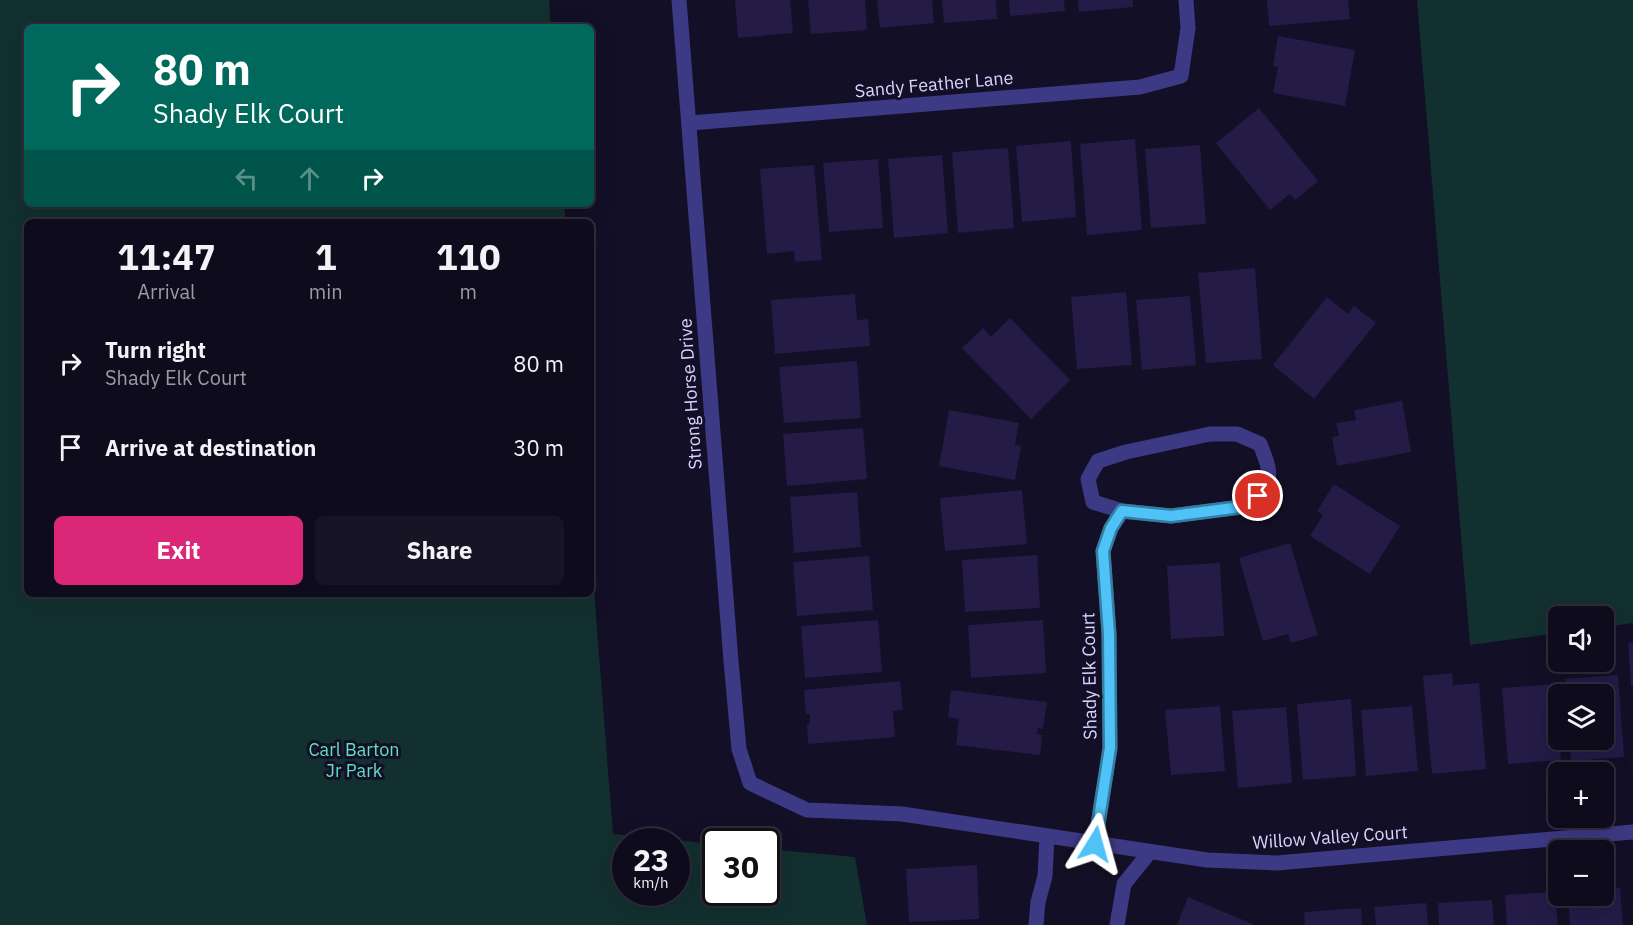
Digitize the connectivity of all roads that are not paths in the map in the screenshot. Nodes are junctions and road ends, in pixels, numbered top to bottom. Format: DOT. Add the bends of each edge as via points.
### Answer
graph roads {
  1 [pos="679,0"];
  2 [pos="1186,0"];
  3 [pos="690,123"];
  4 [pos="1122,511"];
  5 [pos="750,783"];
  6 [pos="1633,832"];
  7 [pos="1047,837"];
  8 [pos="1095,844"];
  9 [pos="1149,853"];
  10 [pos="1036,925"];
  11 [pos="1117,925"];
  1 -- 3 [label="street, Strong Horse Drive"];
  2 -- 3 [label="street, Sandy Feather Lane" via="1188,28 1181,76 1140,87"];
  3 -- 5 [label="street, Strong Horse Drive" via="731,661 739,749"];
  4 -- 4 [label="street" via="1171,516 1249,506 1267,487 1269,468 1260,444 1237,434 1210,434 1098,461 1088,479 1093,502"];
  4 -- 8 [label="street, Shady Elk Court" via="1103,551 1109,634 1110,748"];
  5 -- 7 [label="street, Willow Valley Court" via="807,810 902,814"];
  6 -- 9 [label="street, Willow Valley Court" via="1277,864"];
  7 -- 8 [label="street, Willow Valley Court"];
  7 -- 10 [label="street"];
  8 -- 9 [label="street, Willow Valley Court"];
  9 -- 11 [label="street" via="1125,884"];
}
